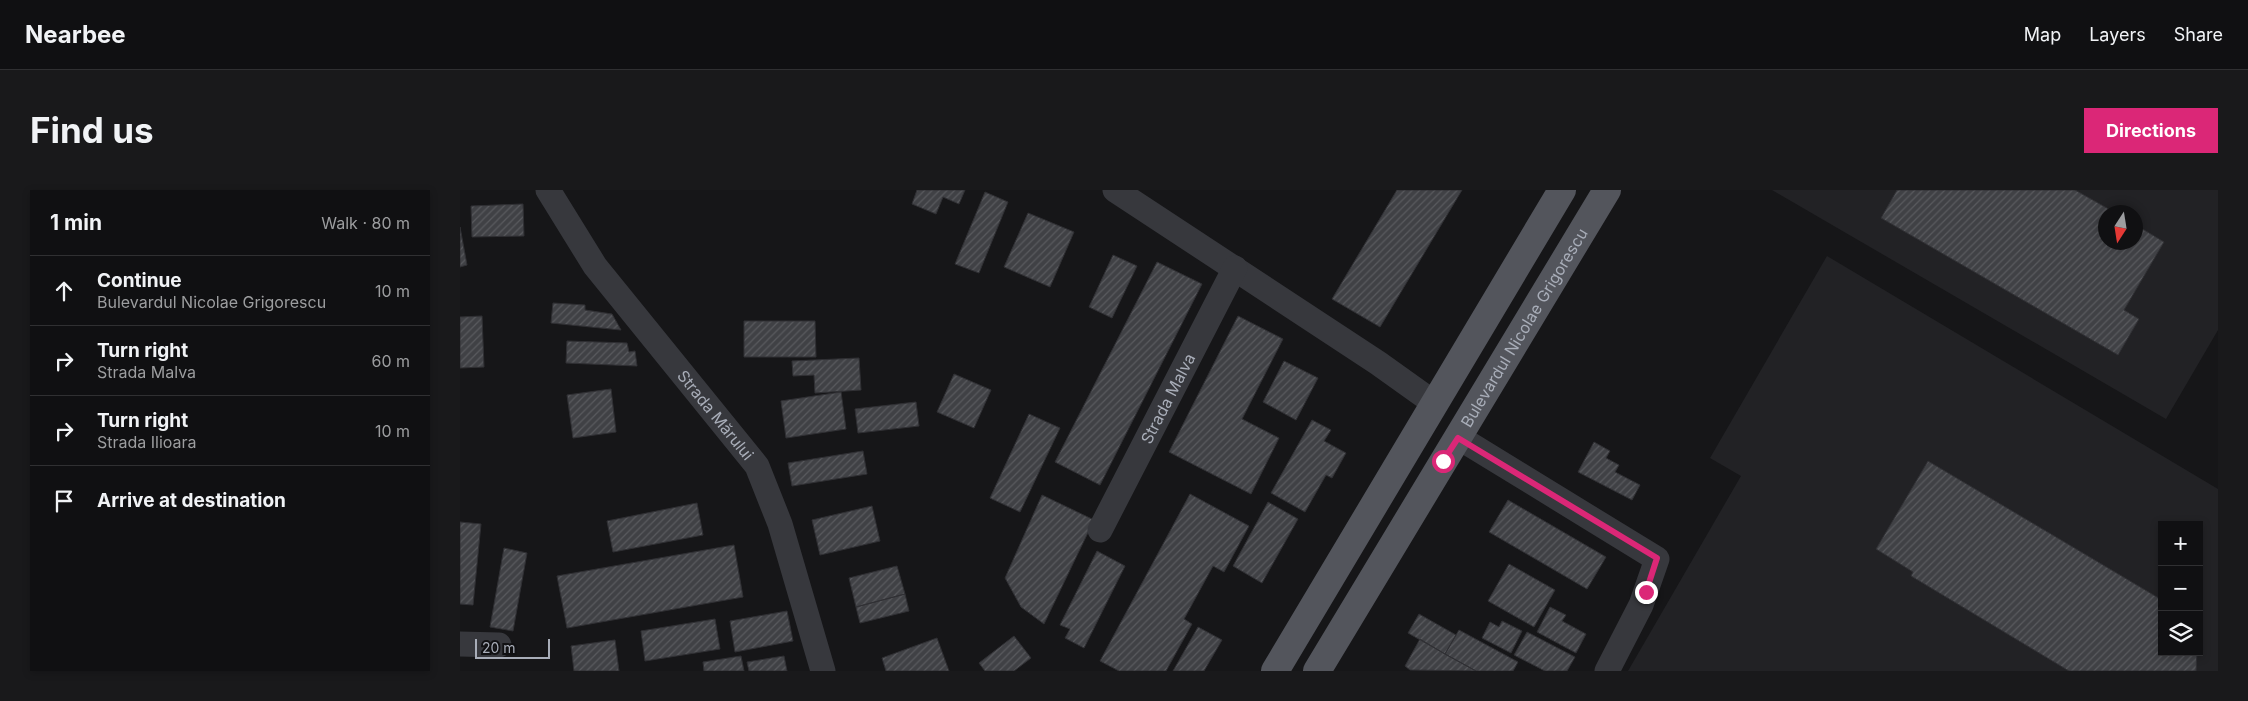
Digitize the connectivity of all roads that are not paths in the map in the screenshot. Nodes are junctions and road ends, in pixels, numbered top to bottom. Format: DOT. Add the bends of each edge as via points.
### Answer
graph roads {
  1 [pos="548,190"];
  2 [pos="1115,190"];
  3 [pos="1562,190"];
  4 [pos="1607,190"];
  5 [pos="1235,268"];
  6 [pos="1434,403"];
  7 [pos="1458,438"];
  8 [pos="1100,530"];
  9 [pos="460,644"];
  10 [pos="499,645"];
  11 [pos="824,671"];
  12 [pos="1275,671"];
  13 [pos="1317,671"];
  14 [pos="1607,671"];
  1 -- 11 [label="street, Strada Mărului" via="595,266 757,466 780,524"];
  2 -- 5 [label="street"];
  3 -- 6 [label="main road"];
  4 -- 7 [label="main road, Bulevardul Nicolae Grigorescu"];
  5 -- 6 [label="street"];
  5 -- 8 [label="street, Strada Malva"];
  6 -- 7 [label="main road"];
  6 -- 12 [label="main road"];
  7 -- 13 [label="main road, Bulevardul Nicolae Grigorescu"];
  7 -- 14 [label="street" via="1657,558 1641,605"];
  9 -- 10 [label="street"];
}
